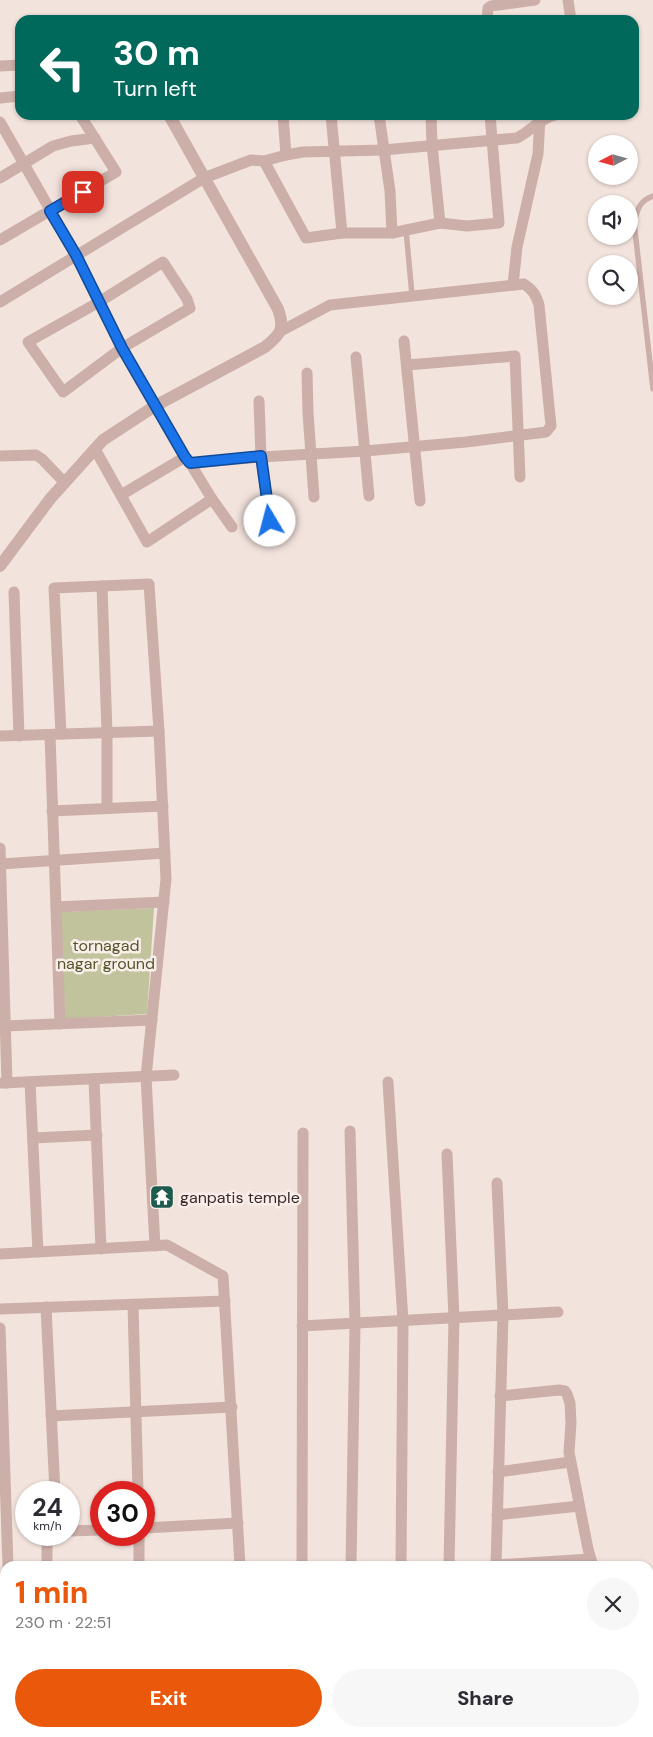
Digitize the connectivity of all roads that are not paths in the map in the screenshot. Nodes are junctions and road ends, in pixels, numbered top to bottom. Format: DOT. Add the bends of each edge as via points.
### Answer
graph roads {
  1 [pos="535,0"];
  2 [pos="568,0"];
  3 [pos="487,15"];
  4 [pos="570,15"];
  5 [pos="15,65"];
  6 [pos="0,66"];
  7 [pos="15,96"];
  8 [pos="0,98"];
  9 [pos="83,120"];
  10 [pos="171,120"];
  11 [pos="282,120"];
  12 [pos="332,120"];
  13 [pos="380,120"];
  14 [pos="431,120"];
  15 [pos="491,120"];
  16 [pos="538,120"];
  17 [pos="540,120"];
  18 [pos="0,122"];
  19 [pos="95,138"];
  20 [pos="493,140"];
  21 [pos="432,145"];
  22 [pos="383,150"];
  23 [pos="335,151"];
  24 [pos="286,155"];
  25 [pos="264,161"];
  26 [pos="23,163"];
  27 [pos="0,178"];
  28 [pos="204,178"];
  29 [pos="653,196"];
  30 [pos="50,211"];
  31 [pos="440,223"];
  32 [pos="406,230"];
  33 [pos="342,233"];
  34 [pos="392,233"];
  35 [pos="0,240"];
  36 [pos="76,255"];
  37 [pos="513,285"];
  38 [pos="412,296"];
  39 [pos="0,302"];
  40 [pos="99,302"];
  41 [pos="281,331"];
  42 [pos="404,342"];
  43 [pos="122,348"];
  44 [pos="356,357"];
  45 [pos="407,364"];
  46 [pos="307,373"];
  47 [pos="653,389"];
  48 [pos="259,401"];
  49 [pos="156,406"];
  50 [pos="518,436"];
  51 [pos="414,445"];
  52 [pos="95,449"];
  53 [pos="365,451"];
  54 [pos="312,454"];
  55 [pos="0,456"];
  56 [pos="261,456"];
  57 [pos="188,460"];
  58 [pos="520,478"];
  59 [pos="65,483"];
  60 [pos="121,495"];
  61 [pos="314,496"];
  62 [pos="369,496"];
  63 [pos="212,499"];
  64 [pos="420,501"];
  65 [pos="270,521"];
  66 [pos="232,527"];
  67 [pos="0,566"];
  68 [pos="102,586"];
  69 [pos="14,592"];
  70 [pos="159,731"];
  71 [pos="107,733"];
  72 [pos="55,735"];
  73 [pos="0,736"];
  74 [pos="20,736"];
  75 [pos="163,806"];
  76 [pos="107,808"];
  77 [pos="52,811"];
  78 [pos="0,848"];
  79 [pos="165,852"];
  80 [pos="54,860"];
  81 [pos="0,864"];
  82 [pos="164,902"];
  83 [pos="56,907"];
  84 [pos="2,988"];
  85 [pos="152,1020"];
  86 [pos="60,1024"];
  87 [pos="6,1026"];
  88 [pos="174,1075"];
  89 [pos="146,1077"];
  90 [pos="94,1079"];
  91 [pos="30,1082"];
  92 [pos="388,1082"];
  93 [pos="4,1083"];
  94 [pos="350,1131"];
  95 [pos="303,1133"];
  96 [pos="97,1135"];
  97 [pos="33,1138"];
  98 [pos="447,1154"];
  99 [pos="497,1184"];
  100 [pos="155,1246"];
  101 [pos="101,1249"];
  102 [pos="38,1252"];
  103 [pos="0,1254"];
  104 [pos="224,1301"];
  105 [pos="133,1305"];
  106 [pos="46,1308"];
  107 [pos="0,1309"];
  108 [pos="558,1312"];
  109 [pos="503,1315"];
  110 [pos="454,1318"];
  111 [pos="403,1321"];
  112 [pos="355,1323"];
  113 [pos="302,1326"];
  114 [pos="0,1328"];
  115 [pos="1,1345"];
  116 [pos="500,1396"];
  117 [pos="232,1407"];
  118 [pos="136,1411"];
  119 [pos="51,1416"];
  120 [pos="2,1432"];
  121 [pos="570,1462"];
  122 [pos="498,1472"];
  123 [pos="54,1481"];
  124 [pos="138,1481"];
  125 [pos="579,1506"];
  126 [pos="497,1515"];
  127 [pos="238,1523"];
  128 [pos="3,1526"];
  129 [pos="155,1527"];
  130 [pos="47,1546"];
  131 [pos="139,1546"];
  132 [pos="7,1561"];
  133 [pos="47,1561"];
  134 [pos="139,1561"];
  135 [pos="240,1561"];
  136 [pos="302,1561"];
  137 [pos="351,1561"];
  138 [pos="401,1561"];
  139 [pos="449,1561"];
  140 [pos="496,1561"];
  141 [pos="592,1561"];
  1 -- 3 [label="street" via="491,6"];
  2 -- 4 [label="street"];
  5 -- 6 [label="street"];
  7 -- 8 [label="street"];
  9 -- 19 [label="street"];
  10 -- 28 [label="street"];
  11 -- 24 [label="street"];
  12 -- 23 [label="street"];
  13 -- 22 [label="street"];
  14 -- 21 [label="street"];
  15 -- 20 [label="street"];
  16 -- 20 [label="street" via="517,138"];
  17 -- 37 [label="street" via="538,154 517,247"];
  18 -- 26 [label="street"];
  19 -- 26 [label="street" via="53,146"];
  19 -- 30 [label="street" via="116,172"];
  20 -- 21 [label="street"];
  20 -- 31 [label="street" via="499,223 467,226"];
  21 -- 22 [label="street"];
  21 -- 31 [label="street"];
  22 -- 23 [label="street"];
  22 -- 34 [label="street" via="390,191"];
  23 -- 24 [label="street"];
  23 -- 33 [label="street"];
  24 -- 25 [label="street"];
  25 -- 28 [label="street" via="251,160"];
  25 -- 33 [label="street" via="306,238"];
  26 -- 27 [label="street"];
  26 -- 30 [label="street"];
  28 -- 36 [label="street"];
  28 -- 41 [label="street" via="278,309"];
  29 -- 47 [label="lane" via="638,206 634,222"];
  30 -- 35 [label="street"];
  30 -- 36 [label="street"];
  31 -- 32 [label="street"];
  32 -- 34 [label="street"];
  32 -- 38 [label="lane"];
  33 -- 34 [label="street"];
  36 -- 39 [label="street"];
  36 -- 40 [label="street"];
  37 -- 38 [label="street"];
  37 -- 50 [label="street" via="524,284 530,288 539,305 551,426 546,432"];
  38 -- 41 [label="street" via="330,304"];
  40 -- 43 [label="street"];
  40 -- 43 [label="street" via="163,262 187,299 190,308"];
  40 -- 43 [label="street" via="28,342 62,392"];
  41 -- 49 [label="street" via="265,347"];
  42 -- 45 [label="street"];
  43 -- 49 [label="street"];
  44 -- 53 [label="street"];
  45 -- 50 [label="street" via="515,356"];
  45 -- 51 [label="street"];
  46 -- 54 [label="street"];
  48 -- 56 [label="street"];
  49 -- 52 [label="street" via="102,440"];
  49 -- 57 [label="street"];
  50 -- 51 [label="street"];
  50 -- 58 [label="street"];
  51 -- 53 [label="street"];
  51 -- 64 [label="street"];
  52 -- 59 [label="street"];
  52 -- 60 [label="street"];
  53 -- 54 [label="street"];
  53 -- 62 [label="street"];
  54 -- 56 [label="street"];
  54 -- 61 [label="street"];
  55 -- 59 [label="street" via="36,456"];
  56 -- 57 [label="street"];
  56 -- 65 [label="street"];
  57 -- 60 [label="street"];
  57 -- 63 [label="street"];
  59 -- 67 [label="street"];
  60 -- 63 [label="street" via="147,542"];
  63 -- 66 [label="street"];
  68 -- 70 [label="street" via="149,584"];
  68 -- 71 [label="street"];
  68 -- 72 [label="street" via="54,588"];
  69 -- 74 [label="street"];
  70 -- 71 [label="street"];
  70 -- 75 [label="street"];
  71 -- 72 [label="street"];
  71 -- 76 [label="street"];
  72 -- 74 [label="street"];
  72 -- 77 [label="street"];
  73 -- 74 [label="street"];
  75 -- 76 [label="street"];
  75 -- 79 [label="street"];
  76 -- 77 [label="street"];
  77 -- 80 [label="street"];
  78 -- 81 [label="street"];
  79 -- 80 [label="street"];
  79 -- 82 [label="street"];
  80 -- 81 [label="street"];
  80 -- 83 [label="street"];
  81 -- 84 [label="street"];
  82 -- 83 [label="street"];
  82 -- 85 [label="street"];
  83 -- 86 [label="street"];
  84 -- 87 [label="street"];
  85 -- 86 [label="street"];
  85 -- 89 [label="street"];
  86 -- 87 [label="street"];
  87 -- 93 [label="street"];
  88 -- 89 [label="street"];
  89 -- 90 [label="street"];
  89 -- 100 [label="street"];
  90 -- 91 [label="street"];
  90 -- 96 [label="street"];
  91 -- 93 [label="street"];
  91 -- 97 [label="street"];
  92 -- 111 [label="street"];
  94 -- 112 [label="street"];
  95 -- 113 [label="street"];
  96 -- 97 [label="street"];
  96 -- 101 [label="street"];
  97 -- 102 [label="street"];
  98 -- 110 [label="street"];
  99 -- 109 [label="street"];
  100 -- 101 [label="street"];
  100 -- 104 [label="street" via="167,1245 223,1276"];
  101 -- 102 [label="street"];
  102 -- 103 [label="street"];
  104 -- 105 [label="street"];
  104 -- 117 [label="street"];
  105 -- 106 [label="street"];
  105 -- 118 [label="street"];
  106 -- 107 [label="street"];
  106 -- 119 [label="street"];
  108 -- 109 [label="street"];
  109 -- 110 [label="street"];
  109 -- 116 [label="street"];
  110 -- 111 [label="street"];
  110 -- 139 [label="street"];
  111 -- 112 [label="street"];
  111 -- 138 [label="street"];
  112 -- 113 [label="street"];
  112 -- 137 [label="street"];
  113 -- 136 [label="street"];
  114 -- 115 [label="street"];
  115 -- 120 [label="street"];
  116 -- 121 [label="street" via="565,1391 570,1403"];
  116 -- 122 [label="street"];
  117 -- 118 [label="street"];
  117 -- 127 [label="street"];
  118 -- 119 [label="street"];
  118 -- 124 [label="street"];
  119 -- 123 [label="street"];
  120 -- 128 [label="street"];
  121 -- 122 [label="street"];
  121 -- 125 [label="street"];
  122 -- 126 [label="street"];
  125 -- 126 [label="street"];
  125 -- 141 [label="street"];
  126 -- 140 [label="street"];
  127 -- 129 [label="street"];
  127 -- 135 [label="street"];
  128 -- 132 [label="street"];
  130 -- 133 [label="street"];
  131 -- 134 [label="street"];
}
